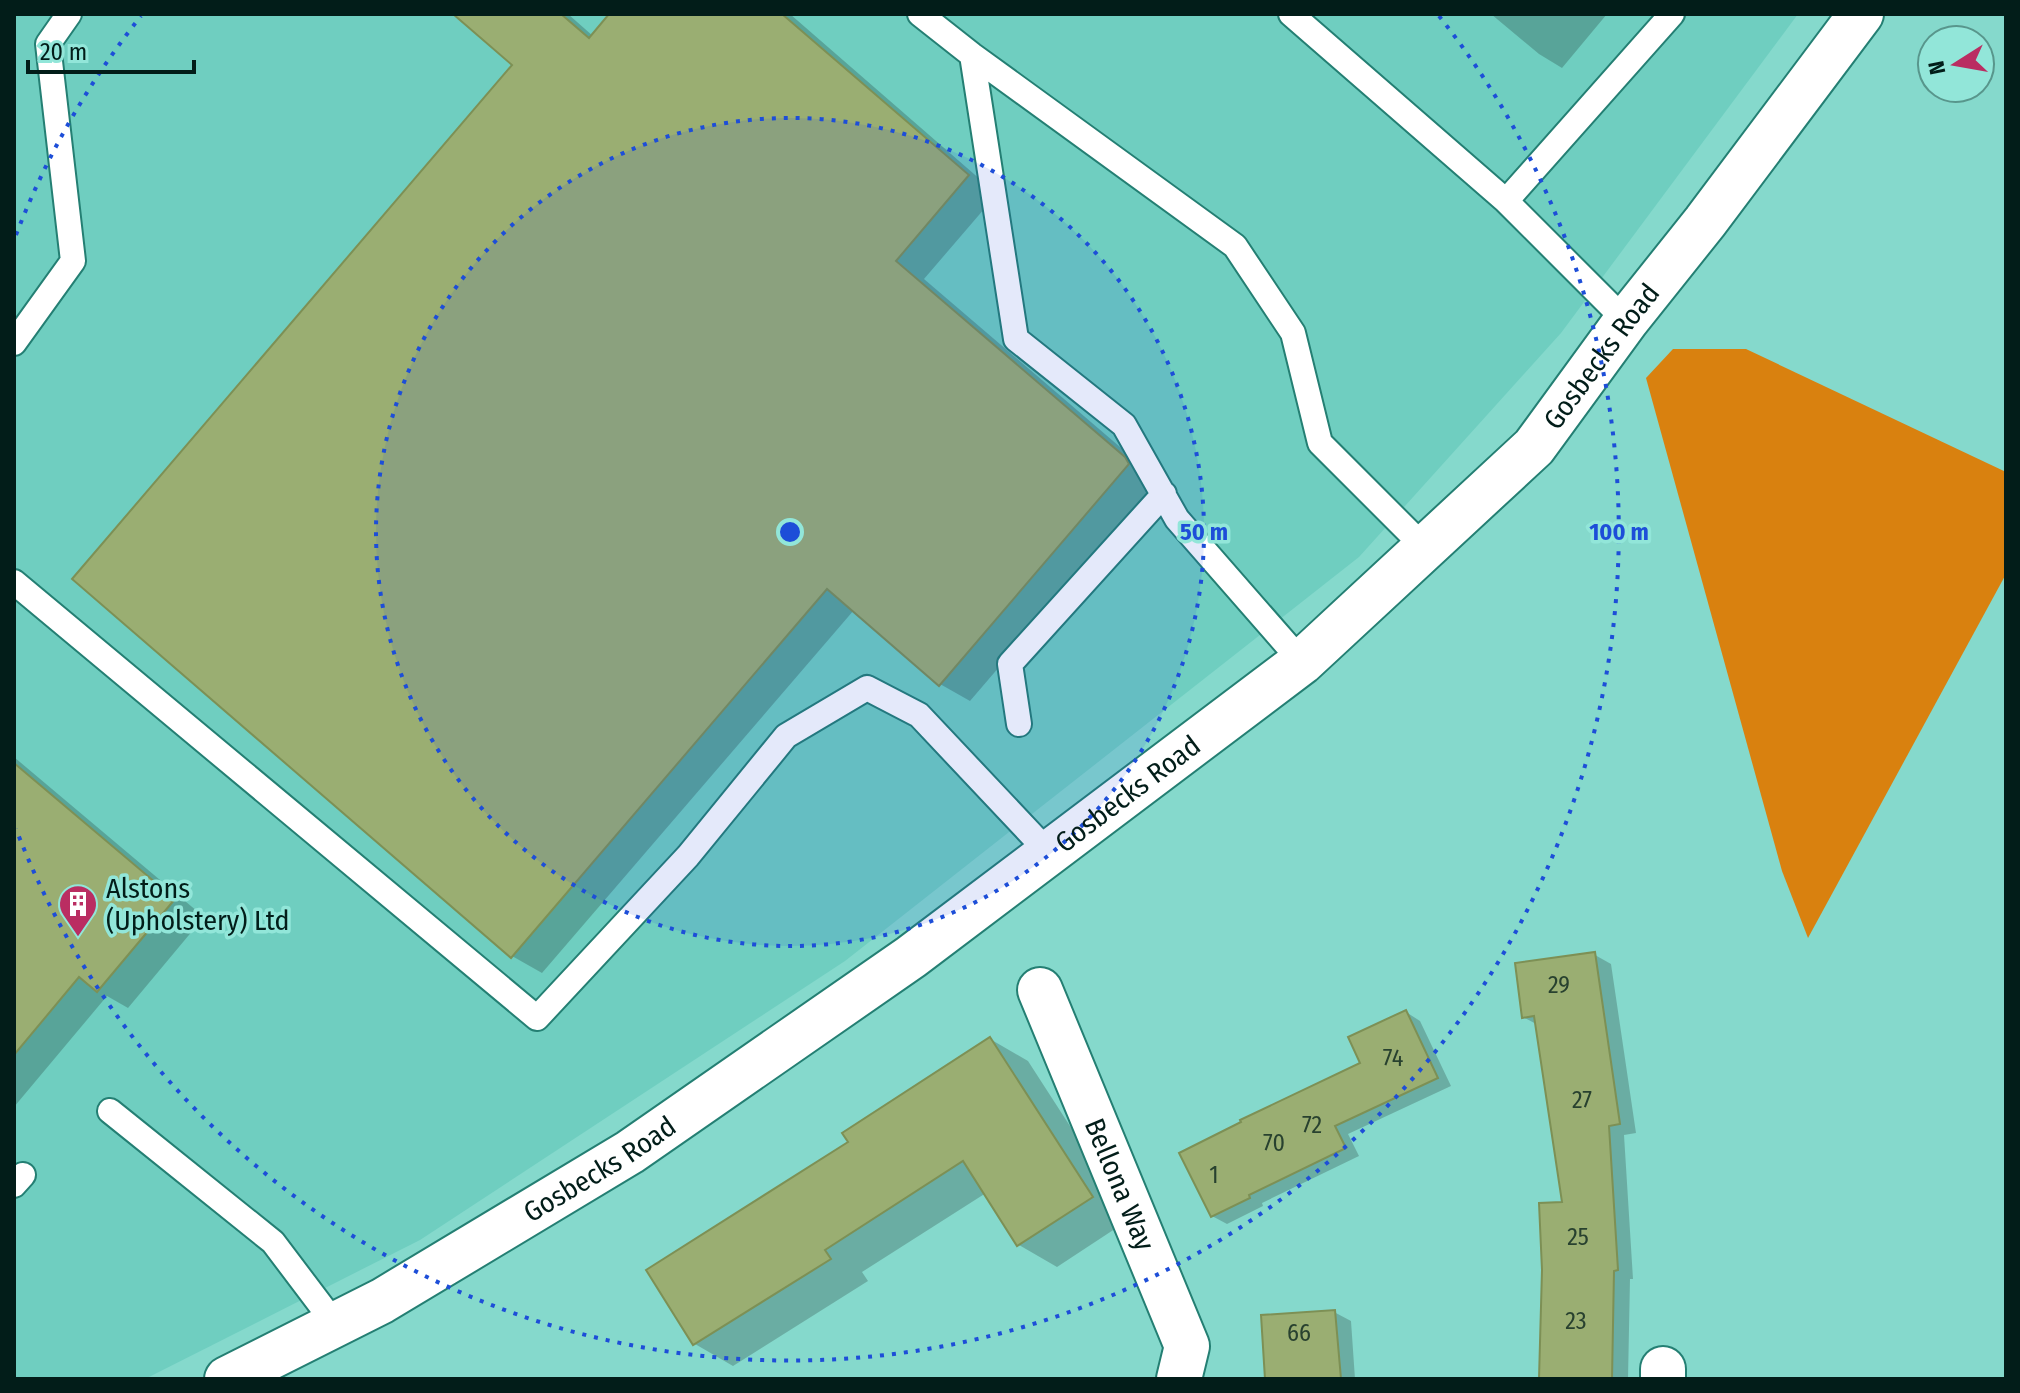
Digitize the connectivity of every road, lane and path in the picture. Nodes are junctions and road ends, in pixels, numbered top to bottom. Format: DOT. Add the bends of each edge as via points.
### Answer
graph roads {
  1 [pos="69,14"];
  2 [pos="920,14"];
  3 [pos="1291,14"];
  4 [pos="1672,14"];
  5 [pos="1861,14"];
  6 [pos="972,55"];
  7 [pos="1506,201"];
  8 [pos="1626,321"];
  9 [pos="14,343"];
  10 [pos="1164,494"];
  11 [pos="1425,548"];
  12 [pos="14,582"];
  13 [pos="1302,662"];
  14 [pos="1019,724"];
  15 [pos="1049,853"];
  16 [pos="1040,990"];
  17 [pos="110,1111"];
  18 [pos="335,1324"];
  19 [pos="227,1379"];
  20 [pos="1179,1379"];
  1 -- 9 [label="lane" via="48,44 73,261"];
  2 -- 6 [label="lane"];
  3 -- 7 [label="lane"];
  4 -- 7 [label="lane"];
  5 -- 8 [label="street, Gosbecks Road"];
  6 -- 10 [label="lane" via="1016,339 1124,425"];
  6 -- 11 [label="lane" via="1235,246 1293,333 1320,443"];
  7 -- 8 [label="lane"];
  8 -- 11 [label="street, Gosbecks Road" via="1534,447"];
  10 -- 13 [label="lane" via="1177,519"];
  10 -- 14 [label="lane" via="1010,664"];
  11 -- 13 [label="street, Gosbecks Road"];
  12 -- 15 [label="lane" via="537,1018 688,856 786,736 867,688 919,715"];
  13 -- 15 [label="street, Gosbecks Road"];
  15 -- 18 [label="street, Gosbecks Road" via="911,957 630,1152"];
  16 -- 20 [label="street, Bellona Way" via="1187,1346"];
  17 -- 18 [label="lane" via="273,1242"];
  18 -- 19 [label="street, Gosbecks Road"];
}
